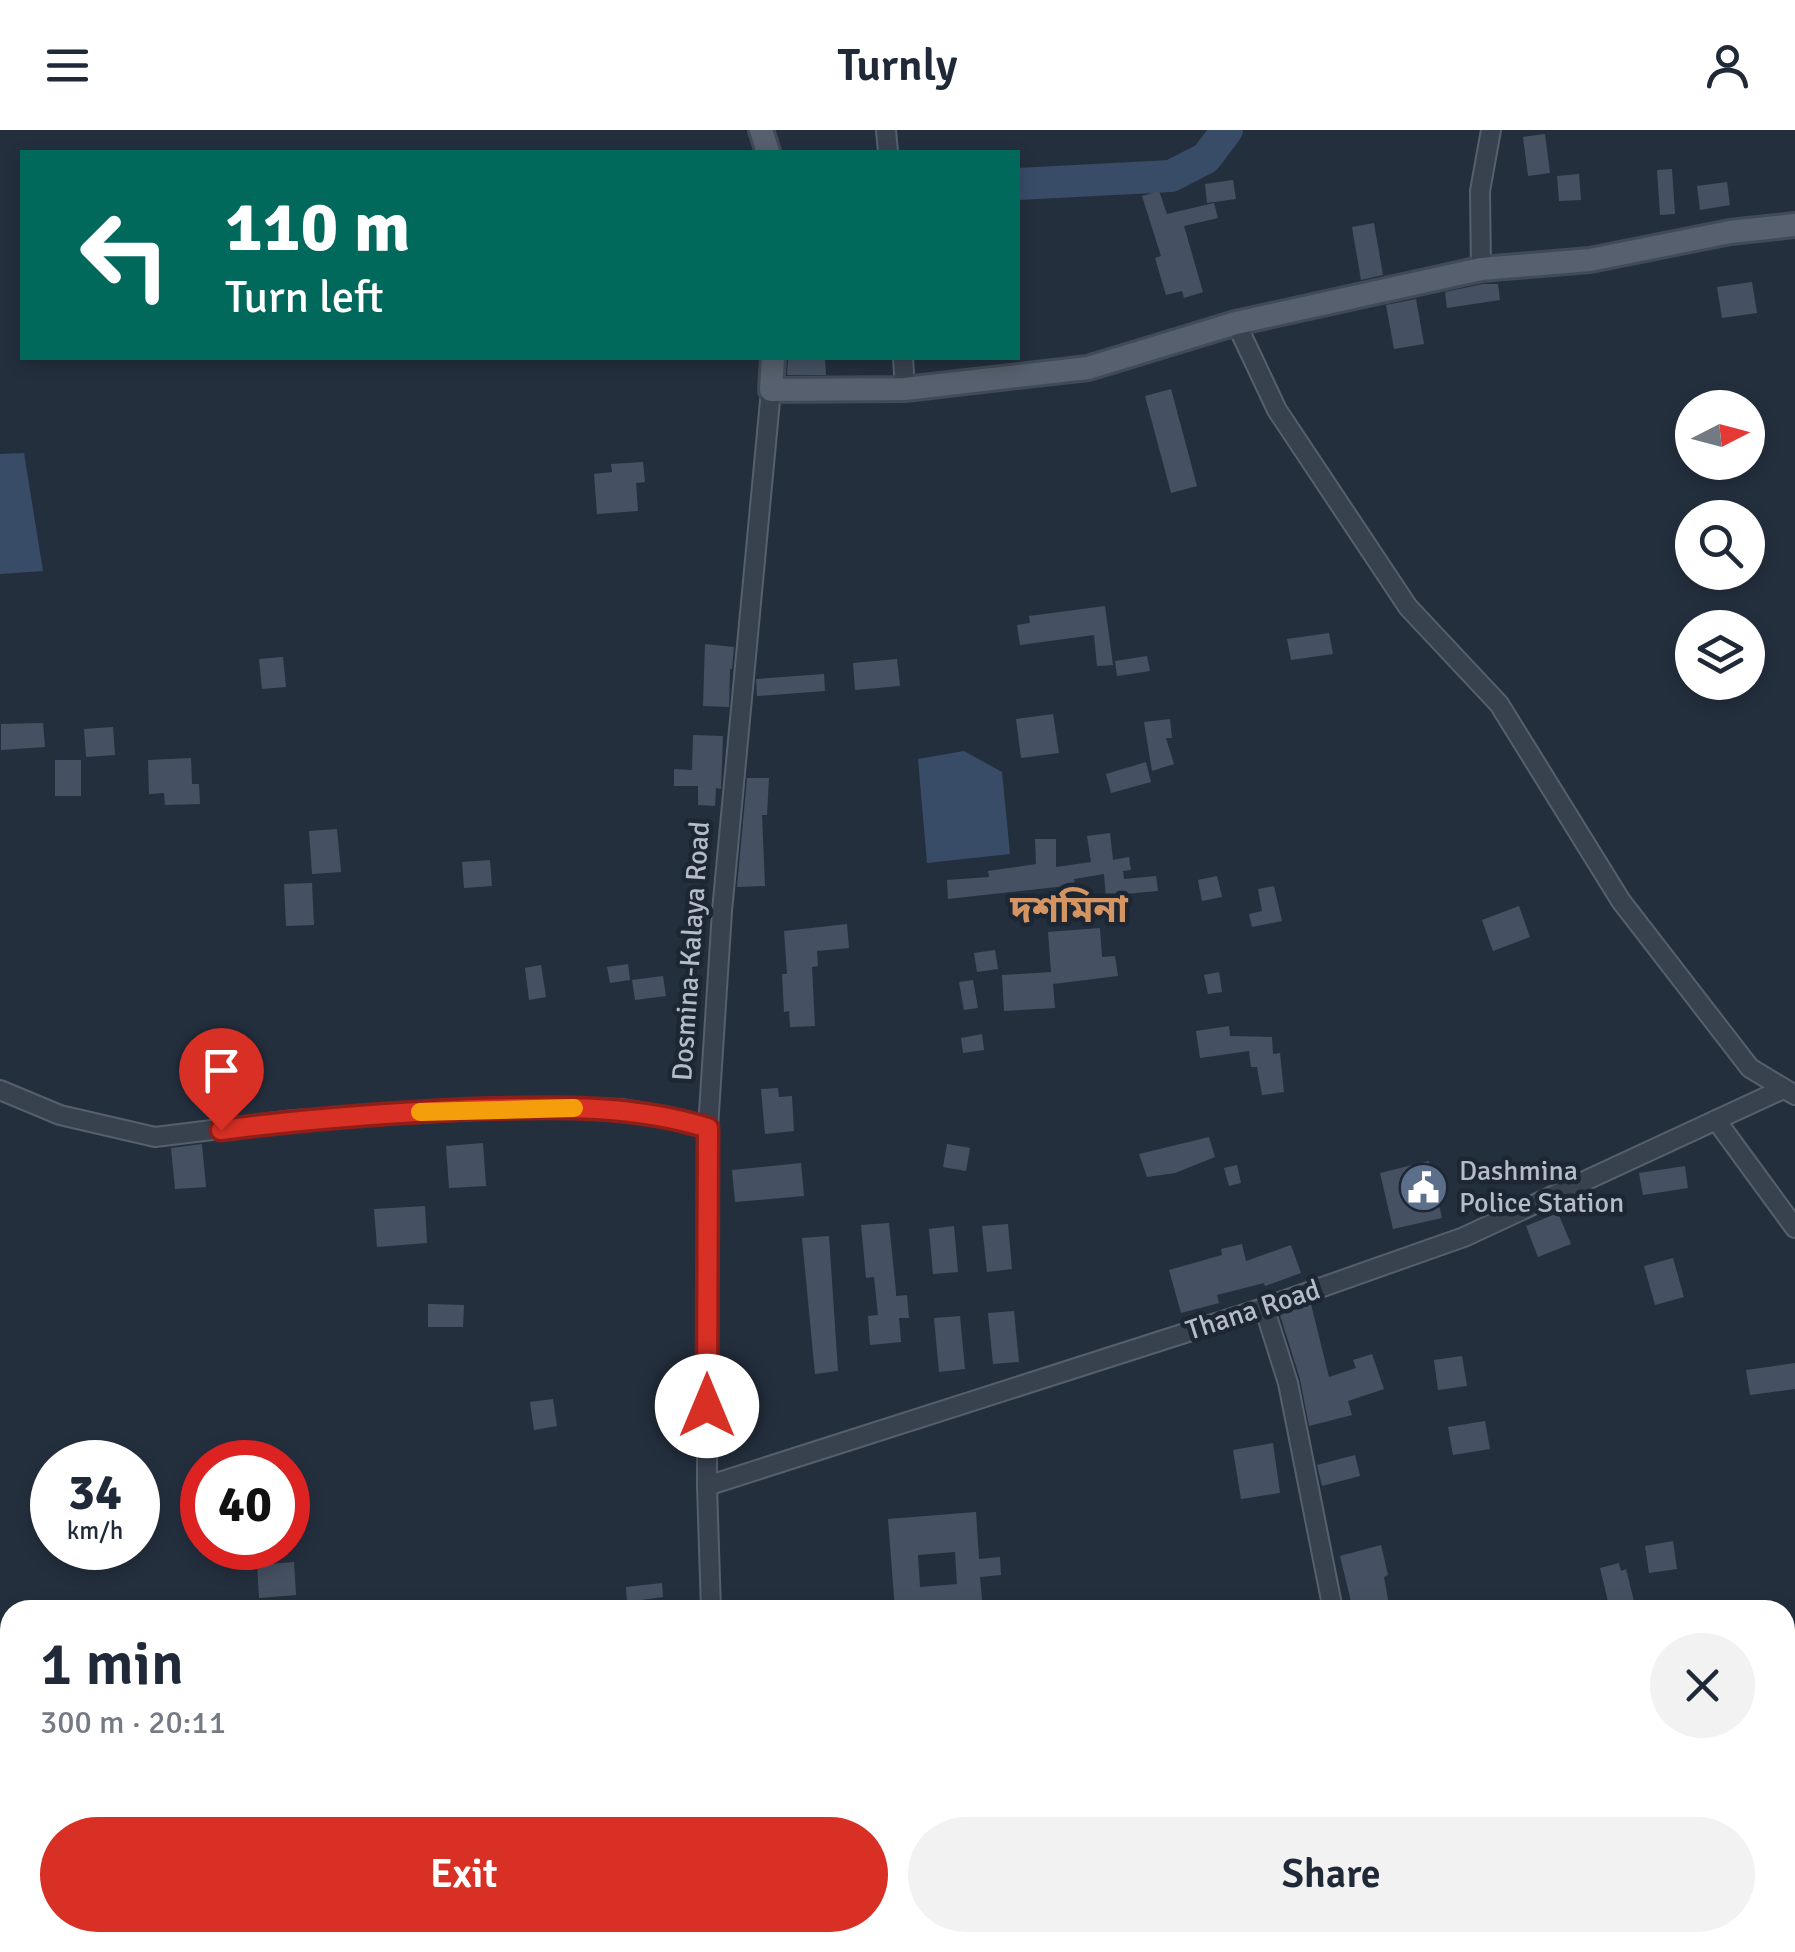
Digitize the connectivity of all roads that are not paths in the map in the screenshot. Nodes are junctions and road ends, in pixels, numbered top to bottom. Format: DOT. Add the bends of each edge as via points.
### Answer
graph roads {
  1 [pos="1491,130"];
  2 [pos="1795,225"];
  3 [pos="1481,269"];
  4 [pos="1236,322"];
  5 [pos="773,360"];
  6 [pos="902,360"];
  7 [pos="905,389"];
  8 [pos="771,390"];
  9 [pos="0,1090"];
  10 [pos="1789,1092"];
  11 [pos="1716,1120"];
  12 [pos="708,1128"];
  13 [pos="1795,1228"];
  14 [pos="1264,1307"];
  15 [pos="706,1486"];
  16 [pos="711,1600"];
  17 [pos="1331,1600"];
  1 -- 3 [label="street" via="1480,190"];
  2 -- 3 [label="main road" via="1590,260"];
  3 -- 4 [label="main road"];
  4 -- 7 [label="main road" via="1088,368"];
  4 -- 10 [label="street" via="1277,410 1408,607 1499,704 1621,900 1750,1068"];
  5 -- 8 [label="main road, Dosmina-Kalaya Road"];
  6 -- 7 [label="street"];
  7 -- 8 [label="main road"];
  8 -- 12 [label="street, Dosmina-Kalaya Road"];
  9 -- 12 [label="street" via="60,1116 155,1138 294,1120 528,1108 624,1109"];
  10 -- 11 [label="street, Thana Road"];
  11 -- 13 [label="street"];
  11 -- 14 [label="street, Thana Road" via="1464,1237"];
  12 -- 15 [label="street, Dosmina-Kalaya Road"];
  14 -- 15 [label="street, Thana Road"];
  14 -- 17 [label="street" via="1288,1384"];
  15 -- 16 [label="street, Dosmina-Kalaya Road"];
}
